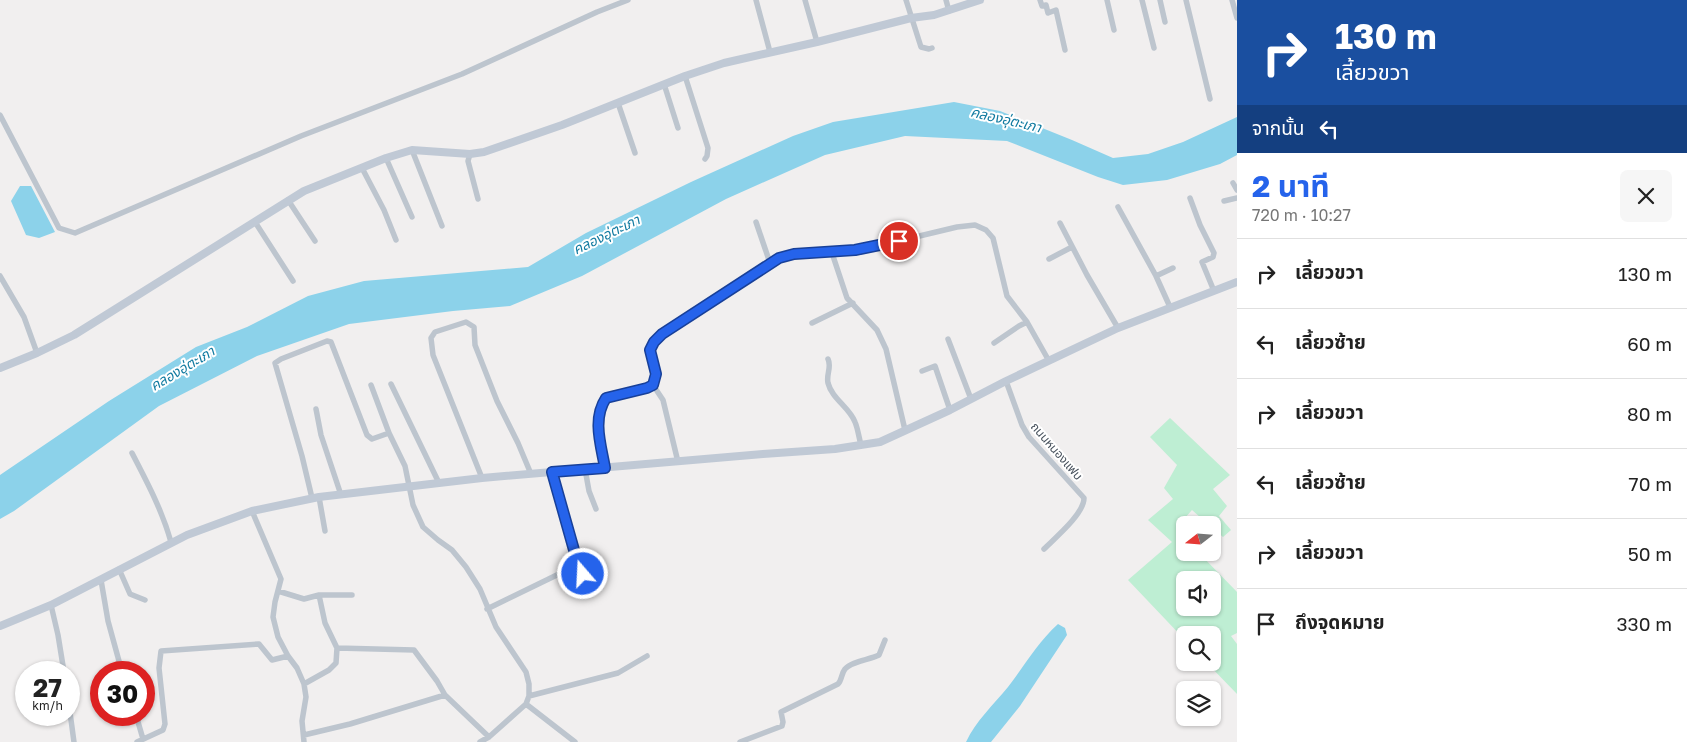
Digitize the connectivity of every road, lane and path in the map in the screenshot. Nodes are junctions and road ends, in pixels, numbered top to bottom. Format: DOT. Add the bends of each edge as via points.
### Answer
graph roads {
  1 [pos="628,0"];
  2 [pos="756,0"];
  3 [pos="805,0"];
  4 [pos="906,0"];
  5 [pos="946,0"];
  6 [pos="980,0"];
  7 [pos="1040,0"];
  8 [pos="1106,0"];
  9 [pos="1142,0"];
  10 [pos="1160,0"];
  11 [pos="1186,0"];
  12 [pos="1232,0"];
  13 [pos="949,11"];
  14 [pos="911,18"];
  15 [pos="1237,18"];
  16 [pos="1165,22"];
  17 [pos="1114,30"];
  18 [pos="817,42"];
  19 [pos="932,48"];
  20 [pos="1154,48"];
  21 [pos="1065,50"];
  22 [pos="770,52"];
  23 [pos="685,76"];
  24 [pos="664,84"];
  25 [pos="1210,99"];
  26 [pos="618,103"];
  27 [pos="0,115"];
  28 [pos="678,128"];
  29 [pos="412,150"];
  30 [pos="634,153"];
  31 [pos="470,154"];
  32 [pos="386,158"];
  33 [pos="705,159"];
  34 [pos="362,168"];
  35 [pos="1233,183"];
  36 [pos="1237,190"];
  37 [pos="478,198"];
  38 [pos="1190,198"];
  39 [pos="1237,198"];
  40 [pos="288,200"];
  41 [pos="1224,201"];
  42 [pos="1118,207"];
  43 [pos="412,217"];
  44 [pos="254,222"];
  45 [pos="756,222"];
  46 [pos="1060,223"];
  47 [pos="442,226"];
  48 [pos="396,240"];
  49 [pos="315,241"];
  50 [pos="1072,247"];
  51 [pos="832,252"];
  52 [pos="1050,259"];
  53 [pos="770,263"];
  54 [pos="1173,268"];
  55 [pos="0,276"];
  56 [pos="1156,276"];
  57 [pos="293,281"];
  58 [pos="1237,282"];
  59 [pos="1214,291"];
  60 [pos="853,303"];
  61 [pos="1170,307"];
  62 [pos="1027,322"];
  63 [pos="812,323"];
  64 [pos="1118,328"];
  65 [pos="948,339"];
  66 [pos="994,343"];
  67 [pos="37,353"];
  68 [pos="828,360"];
  69 [pos="1050,360"];
  70 [pos="0,368"];
  71 [pos="922,371"];
  72 [pos="1006,381"];
  73 [pos="391,384"];
  74 [pos="371,385"];
  75 [pos="653,385"];
  76 [pos="971,399"];
  77 [pos="316,409"];
  78 [pos="950,410"];
  79 [pos="905,430"];
  80 [pos="389,434"];
  81 [pos="861,446"];
  82 [pos="132,453"];
  83 [pos="678,462"];
  84 [pos="605,468"];
  85 [pos="585,469"];
  86 [pos="552,472"];
  87 [pos="531,474"];
  88 [pos="482,478"];
  89 [pos="439,483"];
  90 [pos="408,486"];
  91 [pos="341,495"];
  92 [pos="315,498"];
  93 [pos="596,509"];
  94 [pos="252,511"];
  95 [pos="325,531"];
  96 [pos="171,542"];
  97 [pos="1044,550"];
  98 [pos="119,569"];
  99 [pos="100,580"];
  100 [pos="278,591"];
  101 [pos="319,595"];
  102 [pos="352,595"];
  103 [pos="145,600"];
  104 [pos="51,605"];
  105 [pos="487,609"];
  106 [pos="0,626"];
  107 [pos="885,640"];
  108 [pos="337,648"];
  109 [pos="288,656"];
  110 [pos="647,656"];
  111 [pos="62,661"];
  112 [pos="119,661"];
  113 [pos="304,684"];
  114 [pos="445,695"];
  115 [pos="529,696"];
  116 [pos="526,704"];
  117 [pos="72,726"];
  118 [pos="138,726"];
  119 [pos="304,735"];
  120 [pos="489,737"];
  121 [pos="140,741"];
  122 [pos="74,742"];
  123 [pos="304,742"];
  124 [pos="480,742"];
  125 [pos="575,742"];
  126 [pos="740,742"];
  1 -- 27 [label="street" via="462,74 301,136 74,233 59,228"];
  2 -- 22 [label="street"];
  3 -- 18 [label="street"];
  4 -- 14 [label="street"];
  5 -- 13 [label="street"];
  6 -- 13 [label="street"];
  7 -- 21 [label="street" via="1048,13 1056,10"];
  8 -- 17 [label="street"];
  9 -- 20 [label="street"];
  10 -- 16 [label="street"];
  11 -- 25 [label="street"];
  12 -- 15 [label="street"];
  13 -- 14 [label="street"];
  14 -- 18 [label="street"];
  14 -- 19 [label="street" via="921,47"];
  18 -- 22 [label="street"];
  22 -- 23 [label="street" via="724,62"];
  23 -- 24 [label="street"];
  23 -- 33 [label="street" via="708,148"];
  24 -- 26 [label="street"];
  24 -- 28 [label="street"];
  26 -- 30 [label="street"];
  26 -- 31 [label="street"];
  29 -- 31 [label="street"];
  29 -- 32 [label="street"];
  29 -- 47 [label="street"];
  31 -- 37 [label="street" via="468,161"];
  32 -- 34 [label="street"];
  32 -- 43 [label="street"];
  34 -- 40 [label="street"];
  34 -- 48 [label="street"];
  35 -- 36 [label="street"];
  38 -- 59 [label="street" via="1214,253 1213,257 1202,262"];
  39 -- 41 [label="street"];
  40 -- 44 [label="street"];
  40 -- 49 [label="street"];
  42 -- 56 [label="street"];
  44 -- 57 [label="street"];
  44 -- 67 [label="street" via="104,317"];
  45 -- 53 [label="street"];
  46 -- 50 [label="street"];
  50 -- 52 [label="street"];
  50 -- 64 [label="street"];
  51 -- 53 [label="street" via="794,254"];
  51 -- 60 [label="street" via="847,298"];
  51 -- 62 [label="street" via="975,225 993,238 1007,296"];
  53 -- 75 [label="street" via="654,342 650,350 656,374"];
  54 -- 56 [label="street"];
  55 -- 67 [label="street" via="24,317"];
  56 -- 61 [label="street"];
  58 -- 59 [label="street"];
  59 -- 61 [label="street"];
  60 -- 63 [label="street"];
  60 -- 79 [label="street" via="878,330 886,349"];
  61 -- 64 [label="street"];
  62 -- 66 [label="street"];
  62 -- 69 [label="street"];
  64 -- 69 [label="street"];
  65 -- 76 [label="street"];
  67 -- 70 [label="street"];
  68 -- 81 [label="street" via="828,382 855,422"];
  69 -- 72 [label="street"];
  71 -- 78 [label="street" via="935,366"];
  72 -- 76 [label="street"];
  72 -- 97 [label="street, ถนนหนองแฟบ" via="1029,437 1084,498 1080,512"];
  73 -- 89 [label="street"];
  74 -- 80 [label="street"];
  75 -- 83 [label="street" via="663,400"];
  75 -- 84 [label="street" via="606,398 598,427"];
  76 -- 78 [label="street"];
  77 -- 91 [label="street"];
  78 -- 79 [label="street"];
  79 -- 81 [label="street" via="880,442"];
  80 -- 90 [label="street" via="405,466"];
  80 -- 92 [label="street" via="372,439 367,435 331,342 275,363"];
  81 -- 83 [label="street"];
  82 -- 96 [label="street" via="153,494"];
  83 -- 84 [label="street"];
  84 -- 85 [label="street"];
  85 -- 86 [label="street"];
  85 -- 93 [label="street"];
  86 -- 87 [label="street"];
  86 -- 105 [label="street" via="574,550 584,567 583,574 575,580 563,572"];
  87 -- 88 [label="street"];
  87 -- 88 [label="street" via="474,345 474,328 466,322 435,332 431,338 433,355"];
  88 -- 89 [label="street"];
  89 -- 90 [label="street"];
  90 -- 91 [label="street"];
  90 -- 105 [label="street" via="423,527 452,550 466,567 480,589"];
  91 -- 92 [label="street"];
  92 -- 94 [label="street"];
  92 -- 95 [label="street"];
  94 -- 96 [label="street"];
  94 -- 100 [label="street" via="281,578"];
  96 -- 98 [label="street"];
  98 -- 99 [label="street"];
  98 -- 103 [label="street" via="130,594"];
  99 -- 104 [label="street"];
  99 -- 112 [label="street"];
  100 -- 101 [label="street" via="304,599"];
  100 -- 109 [label="street" via="273,617 278,637"];
  101 -- 102 [label="street"];
  101 -- 108 [label="street" via="326,627"];
  104 -- 106 [label="street"];
  104 -- 111 [label="street"];
  105 -- 115 [label="street" via="526,672"];
  107 -- 126 [label="street" via="879,655 848,667 838,684 781,712 782,726"];
  108 -- 113 [label="street" via="336,663"];
  108 -- 114 [label="street" via="414,650"];
  109 -- 113 [label="street"];
  109 -- 121 [label="street" via="272,660 259,644 161,651 159,668 164,730"];
  110 -- 115 [label="street" via="618,673"];
  113 -- 119 [label="street"];
  114 -- 119 [label="street"];
  114 -- 120 [label="street"];
  115 -- 116 [label="street"];
  116 -- 120 [label="street"];
  116 -- 125 [label="street"];
  117 -- 122 [label="street"];
  118 -- 121 [label="street"];
  119 -- 123 [label="street"];
  120 -- 124 [label="street"];
}
